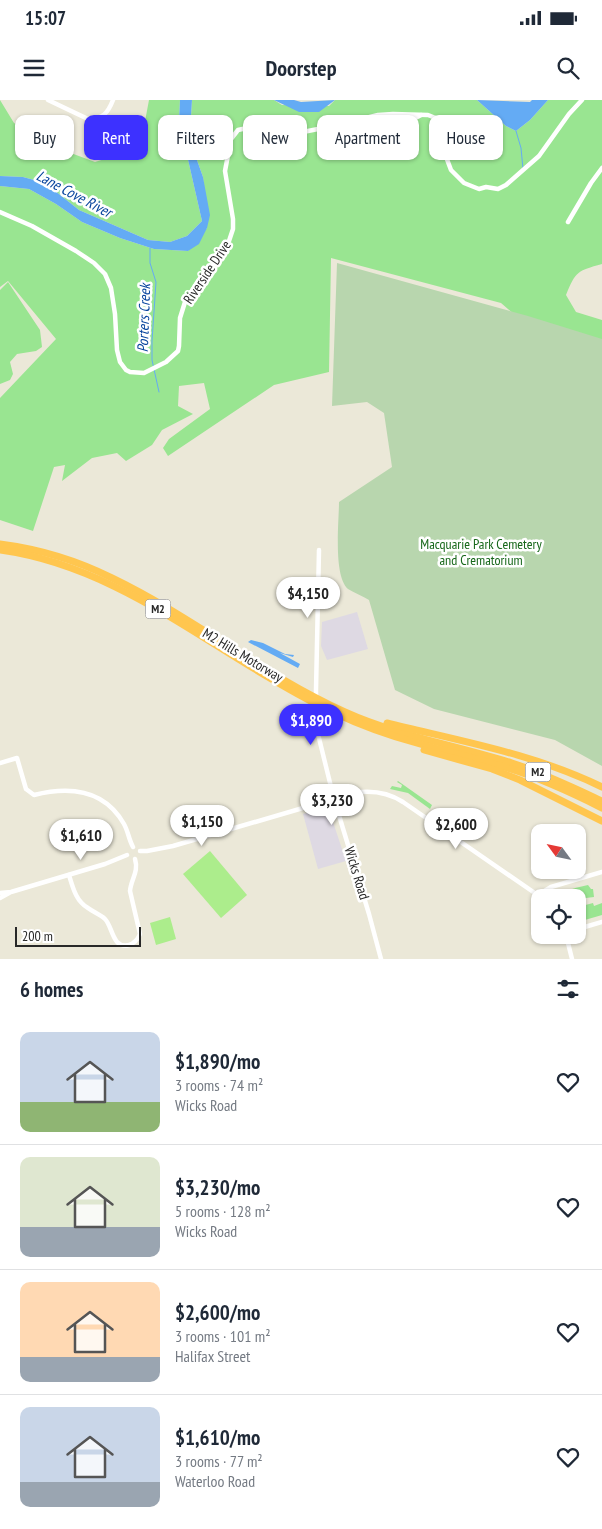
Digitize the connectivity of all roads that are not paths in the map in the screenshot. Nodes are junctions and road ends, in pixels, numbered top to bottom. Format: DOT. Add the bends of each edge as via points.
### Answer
graph roads {
  1 [pos="48,100"];
  2 [pos="113,100"];
  3 [pos="582,100"];
  4 [pos="378,115"];
  5 [pos="421,115"];
  6 [pos="317,129"];
  7 [pos="602,168"];
  8 [pos="0,212"];
  9 [pos="568,222"];
  10 [pos="0,539"];
  11 [pos="0,544"];
  12 [pos="0,550"];
  13 [pos="319,550"];
  14 [pos="46,553"];
  15 [pos="304,694"];
  16 [pos="322,704"];
  17 [pos="367,721"];
  18 [pos="378,731"];
  19 [pos="0,763"];
  20 [pos="602,787"];
  21 [pos="334,799"];
  22 [pos="602,802"];
  23 [pos="602,808"];
  24 [pos="602,821"];
  25 [pos="133,847"];
  26 [pos="140,851"];
  27 [pos="127,855"];
  28 [pos="135,859"];
  29 [pos="602,872"];
  30 [pos="69,875"];
  31 [pos="549,889"];
  32 [pos="531,890"];
  33 [pos="11,892"];
  34 [pos="0,893"];
  35 [pos="0,898"];
  36 [pos="602,922"];
  37 [pos="586,927"];
  38 [pos="568,944"];
  39 [pos="381,959"];
  40 [pos="572,959"];
  1 -- 2 [label="street" via="95,119 106,114"];
  3 -- 5 [label="street, Riverside Drive" via="539,156 506,185 498,188 480,189 464,183 451,170 438,119"];
  4 -- 5 [label="street, Riverside Drive"];
  6 -- 8 [label="street, Riverside Drive" via="299,132 243,128 233,135 225,171 233,216 232,233 222,254 186,299 180,318 178,351 144,373 130,372 120,362 111,288 105,274 94,263 32,226"];
  7 -- 9 [label="street"];
  10 -- 14 [label="highway, M2" via="37,546"];
  11 -- 14 [label="highway, M2 Hills Motorway / M2"];
  12 -- 15 [label="highway, M2 Hills Motorway / M2" via="59,563 115,585"];
  13 -- 21 [label="street, Wicks Road" via="315,715"];
  14 -- 15 [label="highway, M2 Hills Motorway / M2" via="130,586"];
  15 -- 16 [label="highway, M2 Hills Motorway / M2"];
  16 -- 17 [label="highway, M2 Hills Motorway / M2"];
  16 -- 18 [label="highway, M2 Hills Motorway / M2"];
  17 -- 20 [label="highway" via="520,756"];
  17 -- 22 [label="highway, M2 Hills Motorway / M2" via="523,767"];
  18 -- 23 [label="highway, M2 Hills Motorway / M2" via="504,766"];
  18 -- 24 [label="highway" via="400,742 520,780"];
  19 -- 25 [label="street" via="17,758 26,790 34,794 72,790 94,796 118,815"];
  21 -- 26 [label="street" via="173,846"];
  21 -- 32 [label="street" via="362,791 394,797"];
  21 -- 39 [label="street, Wicks Road"];
  25 -- 26 [label="street"];
  25 -- 27 [label="street"];
  26 -- 28 [label="street"];
  27 -- 28 [label="street"];
  27 -- 30 [label="street"];
  28 -- 30 [label="street" via="137,872 130,891 140,934 134,943 127,945 116,942 104,918 80,902"];
  29 -- 31 [label="street"];
  30 -- 33 [label="street"];
  33 -- 34 [label="street"];
  33 -- 35 [label="street"];
  36 -- 37 [label="street"];
  38 -- 40 [label="street"];
}
